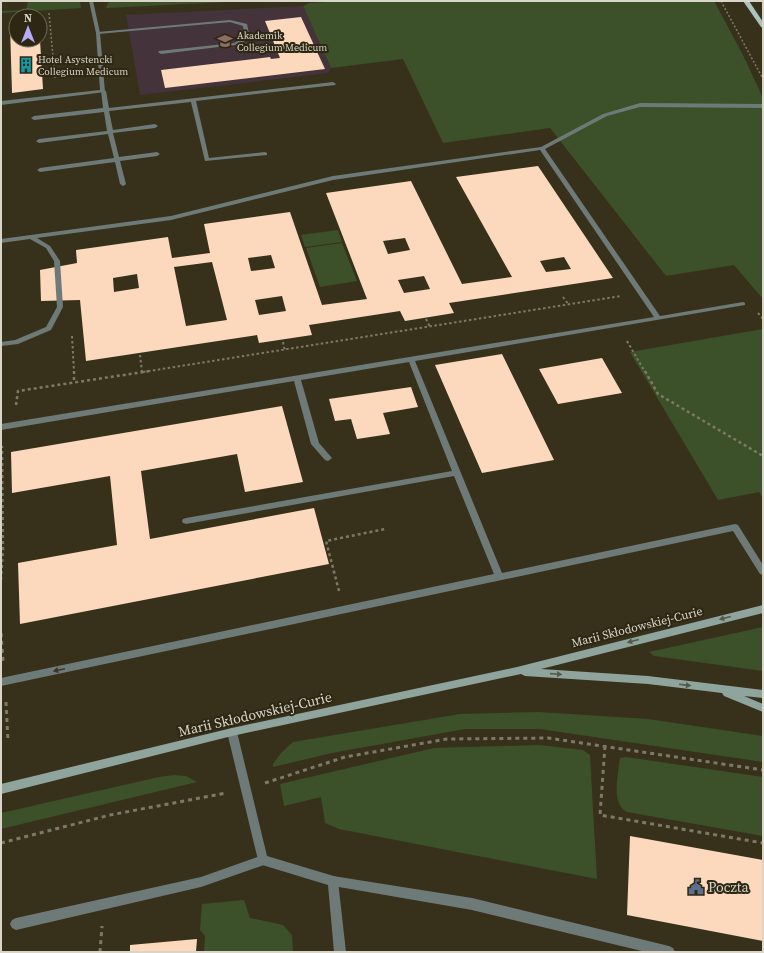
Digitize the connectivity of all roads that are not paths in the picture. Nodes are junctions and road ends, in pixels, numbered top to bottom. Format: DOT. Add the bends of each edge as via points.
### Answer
graph roads {
  1 [pos="91,1"];
  2 [pos="746,1"];
  3 [pos="763,26"];
  4 [pos="98,33"];
  5 [pos="161,52"];
  6 [pos="333,84"];
  7 [pos="103,91"];
  8 [pos="194,99"];
  9 [pos="1,103"];
  10 [pos="763,106"];
  11 [pos="106,109"];
  12 [pos="34,118"];
  13 [pos="155,126"];
  14 [pos="110,131"];
  15 [pos="39,141"];
  16 [pos="542,148"];
  17 [pos="157,154"];
  18 [pos="265,154"];
  19 [pos="116,160"];
  20 [pos="40,170"];
  21 [pos="123,184"];
  22 [pos="31,237"];
  23 [pos="1,241"];
  24 [pos="743,304"];
  25 [pos="658,317"];
  26 [pos="1,344"];
  27 [pos="411,359"];
  28 [pos="297,377"];
  29 [pos="1,427"];
  30 [pos="328,458"];
  31 [pos="456,473"];
  32 [pos="186,521"];
  33 [pos="763,572"];
  34 [pos="499,577"];
  35 [pos="763,609"];
  36 [pos="517,671"];
  37 [pos="1,682"];
  38 [pos="718,689"];
  39 [pos="763,694"];
  40 [pos="763,708"];
  41 [pos="232,732"];
  42 [pos="1,789"];
  43 [pos="263,860"];
  44 [pos="332,881"];
  45 [pos="16,924"];
  46 [pos="340,952"];
  47 [pos="669,952"];
  1 -- 4 [label="street"];
  2 -- 3 [label="main road"];
  4 -- 5 [label="street" via="230,21 245,25 248,38 235,44"];
  4 -- 7 [label="street"];
  6 -- 8 [label="street"];
  7 -- 9 [label="street"];
  7 -- 11 [label="street"];
  8 -- 11 [label="street"];
  8 -- 18 [label="street" via="207,160"];
  10 -- 16 [label="street" via="640,105 605,115"];
  11 -- 12 [label="street"];
  11 -- 14 [label="street"];
  13 -- 14 [label="street"];
  14 -- 15 [label="street"];
  14 -- 19 [label="street"];
  16 -- 22 [label="street" via="333,178 171,218"];
  16 -- 25 [label="street"];
  17 -- 19 [label="street"];
  19 -- 20 [label="street"];
  19 -- 21 [label="street"];
  22 -- 23 [label="street"];
  22 -- 26 [label="street" via="48,247 57,261 60,307 49,328 16,342"];
  24 -- 25 [label="street"];
  25 -- 27 [label="street"];
  27 -- 28 [label="street"];
  27 -- 31 [label="street"];
  28 -- 29 [label="street"];
  28 -- 30 [label="street" via="315,444"];
  31 -- 32 [label="street"];
  31 -- 34 [label="street"];
  33 -- 34 [label="street" via="735,527"];
  34 -- 37 [label="street, one-way"];
  35 -- 36 [label="street, Marii Skłodowskiej-Curie, one-way"];
  36 -- 38 [label="street, Marii Skłodowskiej-Curie, one-way" via="648,680"];
  36 -- 41 [label="street, Marii Skłodowskiej-Curie"];
  38 -- 39 [label="street, Marii Skłodowskiej-Curie"];
  38 -- 40 [label="street"];
  41 -- 42 [label="street, Marii Skłodowskiej-Curie"];
  41 -- 43 [label="street"];
  43 -- 44 [label="street"];
  43 -- 45 [label="street" via="201,882"];
  44 -- 46 [label="street"];
  44 -- 47 [label="street" via="472,904"];
}
